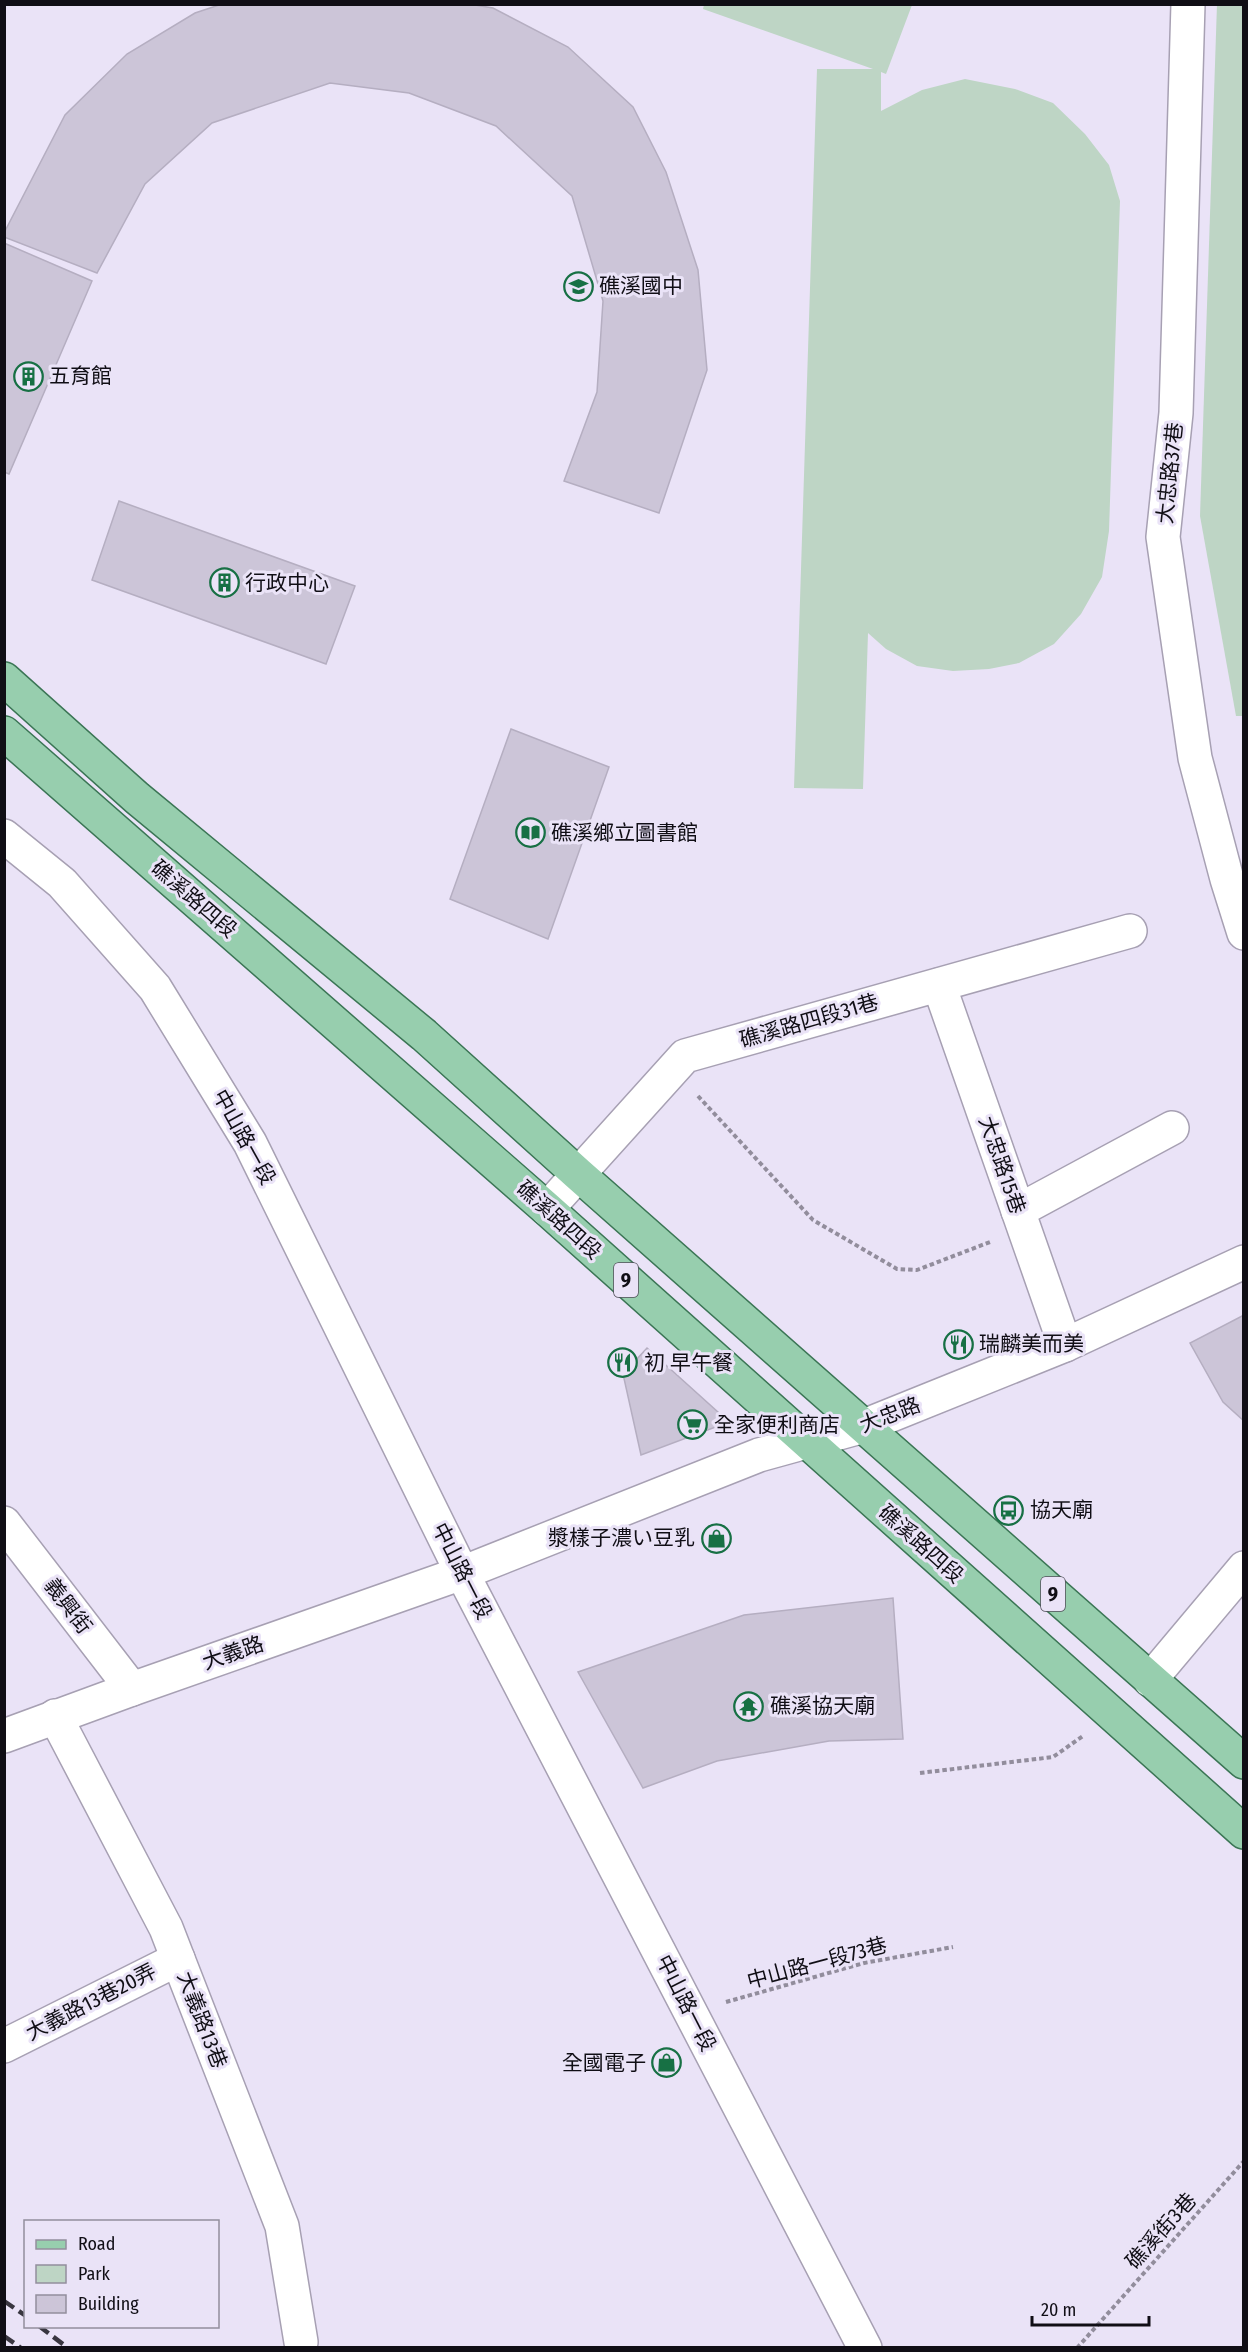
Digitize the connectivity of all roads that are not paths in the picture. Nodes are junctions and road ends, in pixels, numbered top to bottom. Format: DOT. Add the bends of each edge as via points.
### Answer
graph roads {
  1 [pos="1188,4"];
  2 [pos="4,679"];
  3 [pos="4,733"];
  4 [pos="4,836"];
  5 [pos="1130,931"];
  6 [pos="1244,933"];
  7 [pos="939,984"];
  8 [pos="1172,1128"];
  9 [pos="578,1174"];
  10 [pos="547,1209"];
  11 [pos="1021,1220"];
  12 [pos="1244,1262"];
  13 [pos="1065,1345"];
  14 [pos="864,1426"];
  15 [pos="808,1443"];
  16 [pos="4,1523"];
  17 [pos="1244,1568"];
  18 [pos="462,1573"];
  19 [pos="1150,1680"];
  20 [pos="132,1689"];
  21 [pos="55,1716"];
  22 [pos="4,1736"];
  23 [pos="1244,1762"];
  24 [pos="1244,1832"];
  25 [pos="178,1959"];
  26 [pos="4,2046"];
  27 [pos="301,2342"];
  28 [pos="865,2348"];
  1 -- 6 [label="street, 大忠路37巷" via="1176,413 1163,537 1195,758"];
  2 -- 9 [label="main road, 礁溪路四段 / 9" via="137,798 424,1035"];
  3 -- 10 [label="main road, 礁溪路四段 / 9"];
  4 -- 18 [label="street, 中山路一段" via="62,883 155,988 250,1143"];
  5 -- 7 [label="street, 礁溪路四段31巷"];
  7 -- 9 [label="street, 礁溪路四段31巷" via="685,1056"];
  7 -- 11 [label="street, 大忠路15巷"];
  8 -- 11 [label="street"];
  9 -- 10 [label="street, 礁溪路四段31巷"];
  9 -- 14 [label="main road, 礁溪路四段 / 9"];
  10 -- 15 [label="main road, 礁溪路四段 / 9"];
  11 -- 13 [label="street, 大忠路15巷"];
  12 -- 13 [label="street, 大忠路"];
  13 -- 14 [label="street, 大忠路"];
  14 -- 15 [label="street, 大忠路"];
  14 -- 19 [label="main road, 礁溪路四段 / 9"];
  15 -- 18 [label="street, 大忠路" via="759,1455"];
  15 -- 24 [label="main road, 礁溪路四段 / 9"];
  16 -- 20 [label="street, 義興街"];
  17 -- 19 [label="street"];
  18 -- 20 [label="street, 大義路"];
  18 -- 28 [label="street, 中山路一段"];
  19 -- 23 [label="main road, 礁溪路四段 / 9"];
  20 -- 21 [label="street, 大義路"];
  21 -- 22 [label="street, 大義路"];
  21 -- 25 [label="street, 大義路13巷" via="166,1928"];
  25 -- 26 [label="street, 大義路13巷20弄"];
  25 -- 27 [label="street, 大義路13巷" via="282,2226"];
}
